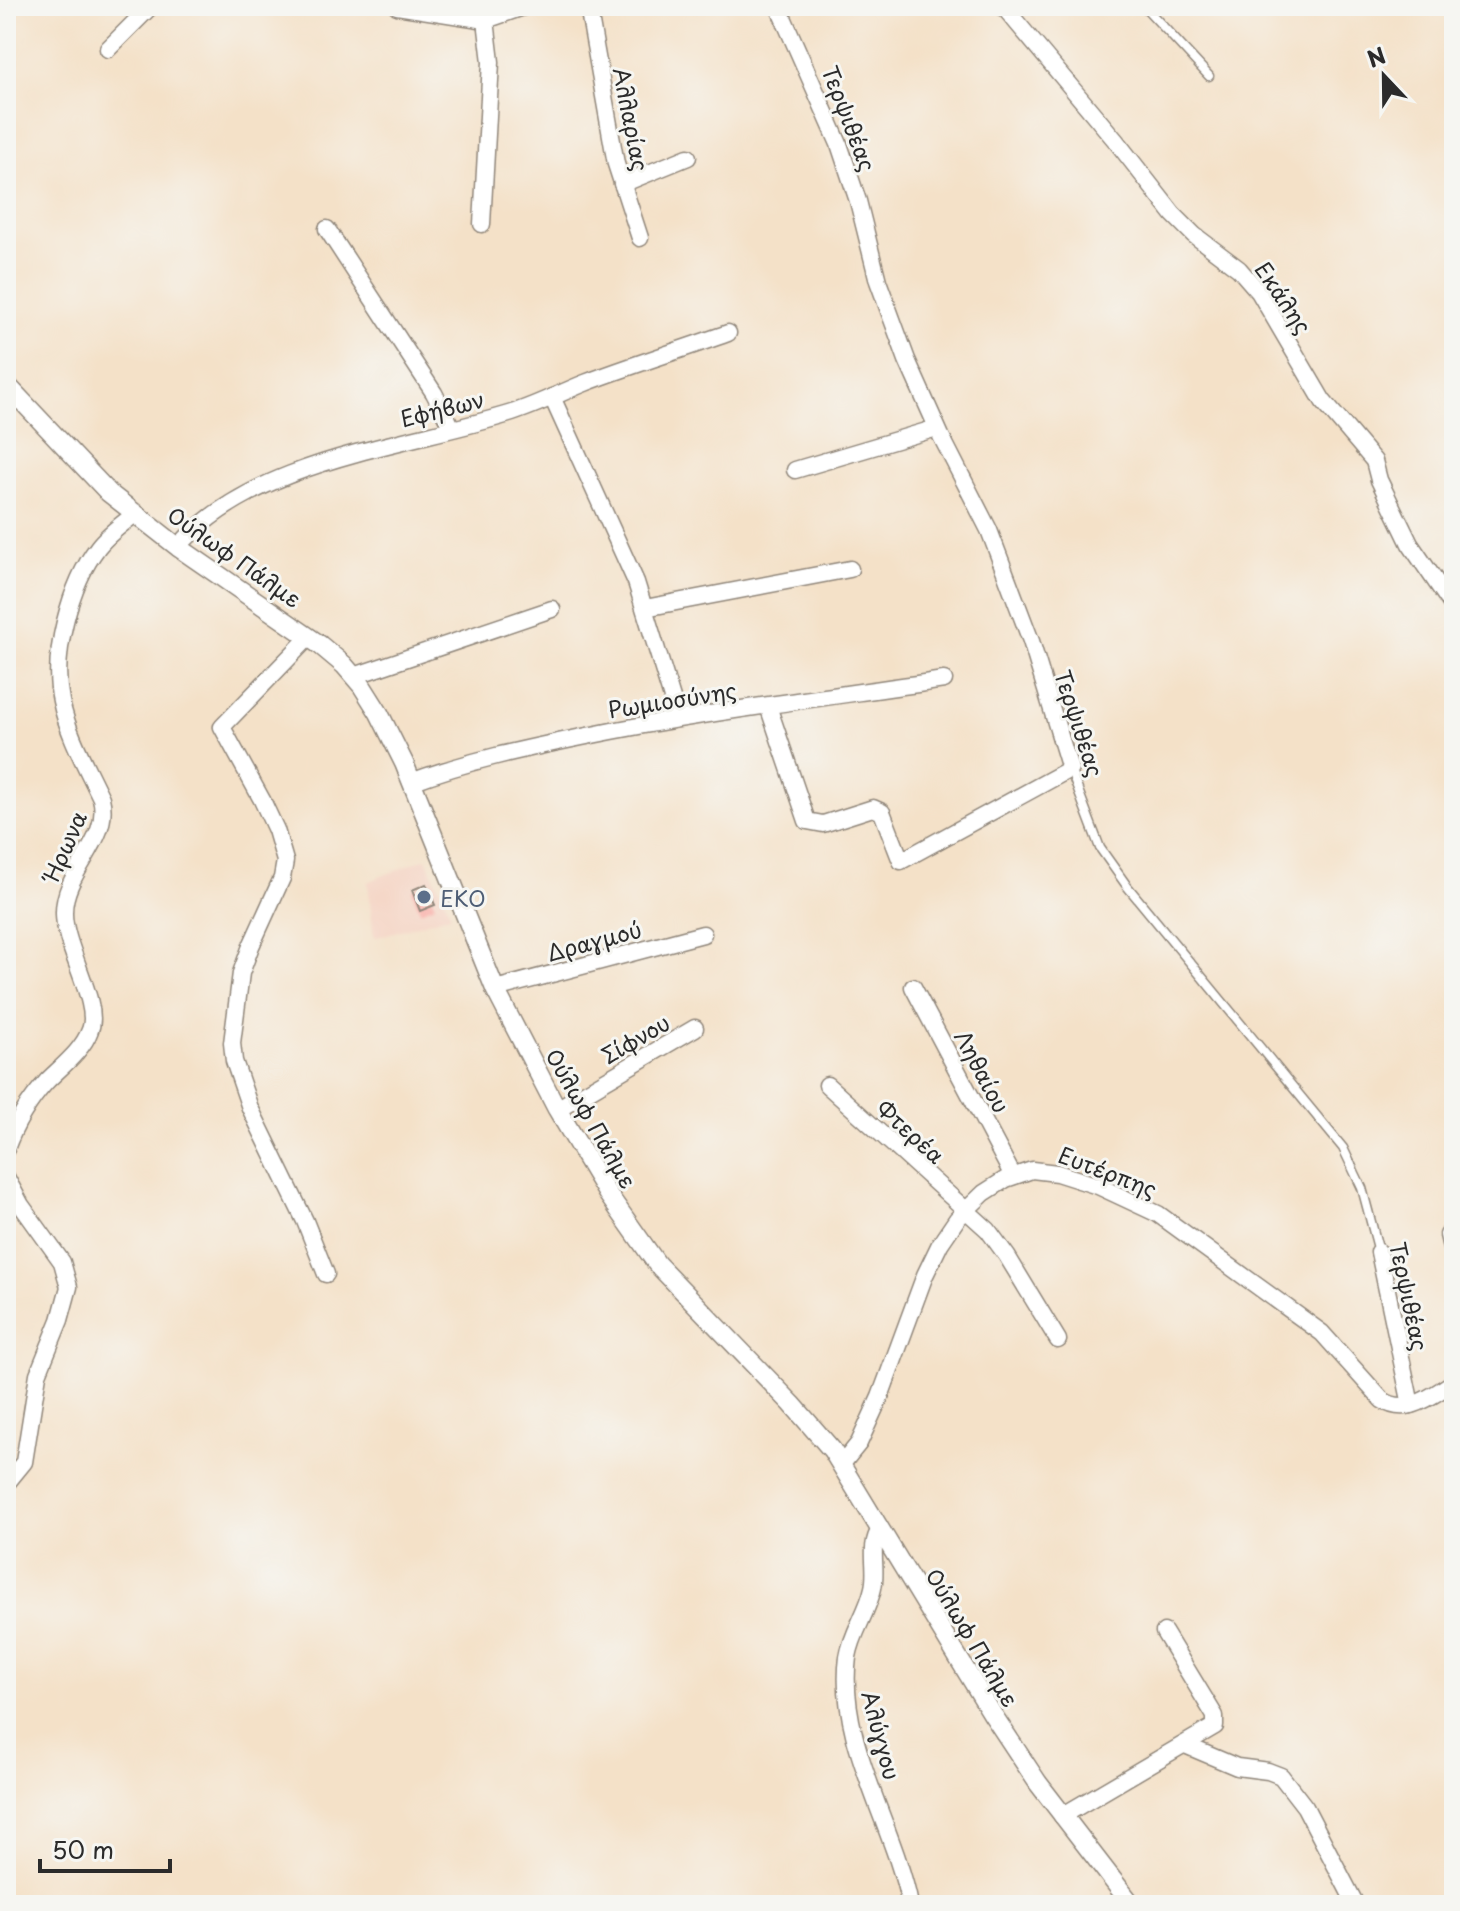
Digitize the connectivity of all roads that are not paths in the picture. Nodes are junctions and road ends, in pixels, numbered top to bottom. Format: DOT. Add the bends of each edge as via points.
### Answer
graph roads {
  1 [pos="151,6"];
  2 [pos="397,6"];
  3 [pos="526,6"];
  4 [pos="588,6"];
  5 [pos="778,6"];
  6 [pos="1003,6"];
  7 [pos="1144,6"];
  8 [pos="486,20"];
  9 [pos="108,49"];
  10 [pos="1209,76"];
  11 [pos="688,157"];
  12 [pos="622,184"];
  13 [pos="482,224"];
  14 [pos="327,229"];
  15 [pos="640,238"];
  16 [pos="728,333"];
  17 [pos="6,384"];
  18 [pos="552,397"];
  19 [pos="452,428"];
  20 [pos="937,428"];
  21 [pos="795,470"];
  22 [pos="135,514"];
  23 [pos="178,547"];
  24 [pos="850,569"];
  25 [pos="645,608"];
  26 [pos="1454,608"];
  27 [pos="552,609"];
  28 [pos="309,637"];
  29 [pos="354,676"];
  30 [pos="944,680"];
  31 [pos="768,706"];
  32 [pos="678,718"];
  33 [pos="1070,769"];
  34 [pos="411,782"];
  35 [pos="703,934"];
  36 [pos="913,987"];
  37 [pos="495,989"];
  38 [pos="695,1028"];
  39 [pos="827,1085"];
  40 [pos="557,1109"];
  41 [pos="6,1149"];
  42 [pos="1013,1176"];
  43 [pos="6,1177"];
  44 [pos="966,1209"];
  45 [pos="1448,1235"];
  46 [pos="1379,1252"];
  47 [pos="1454,1260"];
  48 [pos="326,1274"];
  49 [pos="1058,1340"];
  50 [pos="1454,1382"];
  51 [pos="1411,1405"];
  52 [pos="842,1464"];
  53 [pos="6,1484"];
  54 [pos="880,1529"];
  55 [pos="1164,1632"];
  56 [pos="1185,1745"];
  57 [pos="1062,1816"];
  58 [pos="910,1905"];
  59 [pos="1132,1905"];
  60 [pos="1356,1905"];
  1 -- 9 [label="street"];
  2 -- 8 [label="street"];
  3 -- 8 [label="street"];
  4 -- 12 [label="street, Αλλαρίας"];
  5 -- 20 [label="street, Τερψιθέας" via="839,144 886,307"];
  6 -- 26 [label="street, Εκάλης" via="1173,214 1259,292 1323,401 1374,461 1410,544"];
  7 -- 10 [label="lane"];
  8 -- 13 [label="street" via="491,72"];
  11 -- 12 [label="street"];
  12 -- 15 [label="street, Αλλαρίας"];
  14 -- 19 [label="street"];
  16 -- 18 [label="street, Εφήβων"];
  17 -- 22 [label="street, Ούλωφ Πάλμε"];
  18 -- 19 [label="street, Εφήβων"];
  18 -- 25 [label="street"];
  19 -- 23 [label="street, Εφήβων" via="336,459 264,487 210,518"];
  20 -- 21 [label="street"];
  20 -- 33 [label="street, Τερψιθέας" via="989,530 1031,641"];
  22 -- 23 [label="street, Ούλωφ Πάλμε"];
  22 -- 41 [label="street, Ήρωνα" via="100,544 87,564 58,661 66,722 104,811 97,835 68,886 64,911 93,1022 81,1045 28,1105"];
  23 -- 28 [label="street, Ούλωφ Πάλμε"];
  24 -- 25 [label="street"];
  25 -- 32 [label="street"];
  27 -- 29 [label="street"];
  28 -- 29 [label="street, Ούλωφ Πάλμε"];
  28 -- 48 [label="street" via="222,727 262,800 285,861 279,888 241,973 234,1061"];
  29 -- 34 [label="street, Ούλωφ Πάλμε" via="379,713"];
  30 -- 31 [label="street, Ρωμιοσύνης"];
  31 -- 32 [label="street, Ρωμιοσύνης"];
  31 -- 33 [label="street" via="807,821 823,824 873,808 882,812 901,861"];
  32 -- 34 [label="street, Ρωμιοσύνης" via="495,755"];
  33 -- 46 [label="lane, Τερψιθέας" via="1100,848 1127,886 1343,1148 1362,1188"];
  34 -- 37 [label="street, Ούλωφ Πάλμε"];
  35 -- 37 [label="street, Δραγμού"];
  36 -- 42 [label="street, Ληθαίου"];
  37 -- 40 [label="street, Ούλωφ Πάλμε"];
  38 -- 40 [label="street, Σίφνου"];
  39 -- 44 [label="street, Φτερέα"];
  40 -- 52 [label="street, Ούλωφ Πάλμε" via="642,1245"];
  42 -- 44 [label="street, Ευτέρπης"];
  42 -- 51 [label="street, Ευτέρπης" via="1036,1169 1057,1173 1147,1208 1322,1333 1382,1400 1396,1407"];
  43 -- 53 [label="street" via="62,1262 69,1287 38,1374 24,1462"];
  44 -- 49 [label="street, Φτερέα" via="998,1242"];
  44 -- 52 [label="street, Ευτέρπης" via="930,1262 880,1397 859,1443"];
  45 -- 47 [label="street"];
  46 -- 51 [label="street, Τερψιθέας"];
  50 -- 51 [label="street"];
  52 -- 54 [label="street, Ούλωφ Πάλμε"];
  54 -- 57 [label="street, Ούλωφ Πάλμε" via="993,1715"];
  54 -- 58 [label="street, Αλύγγου" via="874,1543 873,1590 849,1651 847,1688 857,1744"];
  55 -- 56 [label="street" via="1217,1722"];
  56 -- 57 [label="street"];
  56 -- 60 [label="street" via="1237,1767 1281,1776 1305,1807"];
  57 -- 59 [label="street, Ούλωφ Πάλμε"];
}
